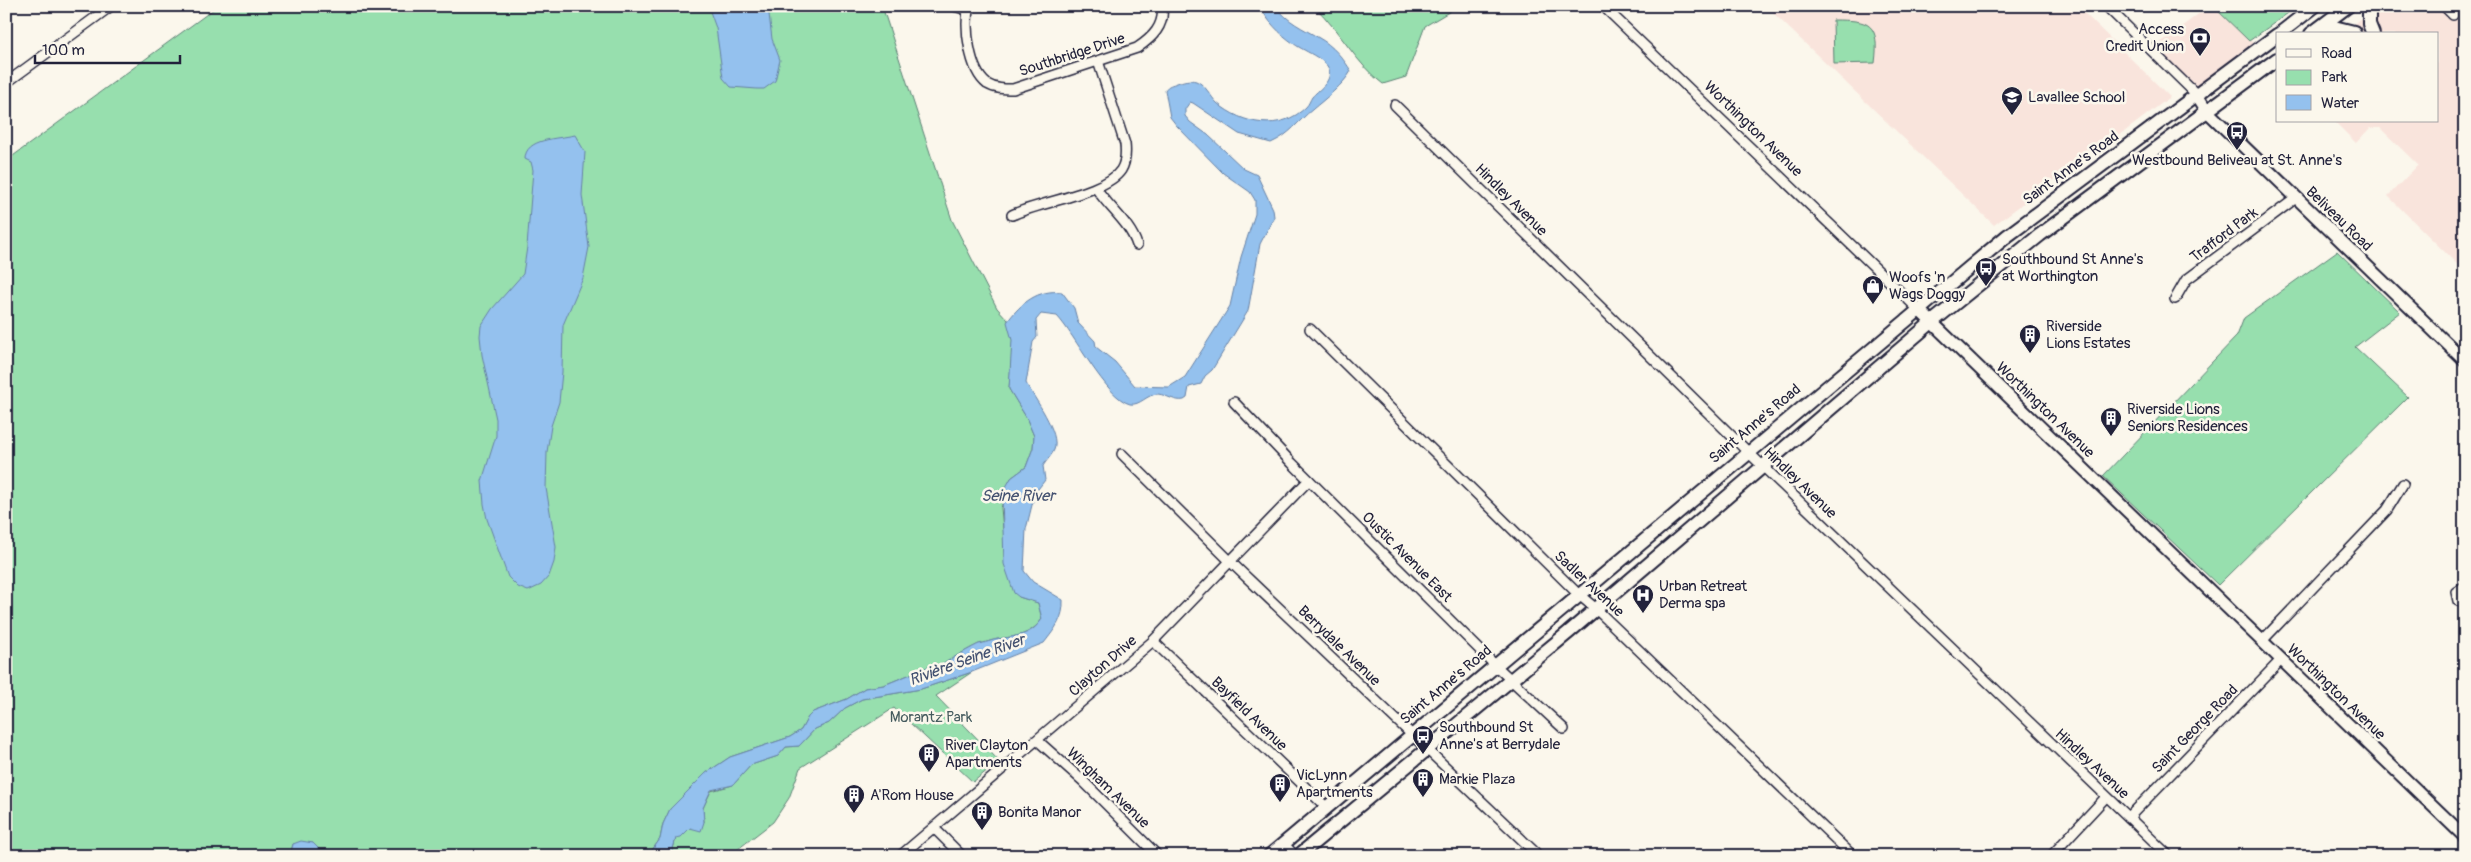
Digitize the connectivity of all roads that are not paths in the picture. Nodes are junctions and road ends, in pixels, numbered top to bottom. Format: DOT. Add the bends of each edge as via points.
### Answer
graph roads {
  1 [pos="111,6"];
  2 [pos="954,6"];
  3 [pos="1162,6"];
  4 [pos="2106,6"];
  5 [pos="2315,6"];
  6 [pos="2348,6"];
  7 [pos="2369,6"];
  8 [pos="2444,6"];
  9 [pos="969,8"];
  10 [pos="1607,8"];
  11 [pos="2453,15"];
  12 [pos="2315,31"];
  13 [pos="2281,32"];
  14 [pos="2354,32"];
  15 [pos="2371,32"];
  16 [pos="2276,36"];
  17 [pos="2276,60"];
  18 [pos="1098,61"];
  19 [pos="6,83"];
  20 [pos="2197,95"];
  21 [pos="1395,105"];
  22 [pos="2207,111"];
  23 [pos="1096,188"];
  24 [pos="2296,198"];
  25 [pos="1012,215"];
  26 [pos="1137,245"];
  27 [pos="2175,299"];
  28 [pos="1918,309"];
  29 [pos="1932,322"];
  30 [pos="1310,329"];
  31 [pos="2465,361"];
  32 [pos="1234,402"];
  33 [pos="1748,452"];
  34 [pos="1122,454"];
  35 [pos="1761,465"];
  36 [pos="1309,480"];
  37 [pos="2403,484"];
  38 [pos="1229,560"];
  39 [pos="2465,586"];
  40 [pos="1578,594"];
  41 [pos="2465,603"];
  42 [pos="1595,608"];
  43 [pos="1153,641"];
  44 [pos="2262,642"];
  45 [pos="2281,660"];
  46 [pos="1495,665"];
  47 [pos="1510,678"];
  48 [pos="1564,728"];
  49 [pos="1412,735"];
  50 [pos="1037,740"];
  51 [pos="1428,748"];
  52 [pos="2106,797"];
  53 [pos="1326,807"];
  54 [pos="2129,817"];
  55 [pos="934,828"];
  56 [pos="2465,837"];
  57 [pos="1283,843"];
  58 [pos="900,856"];
  59 [pos="962,856"];
  60 [pos="1158,856"];
  61 [pos="1269,856"];
  62 [pos="1296,856"];
  63 [pos="1539,856"];
  64 [pos="1853,856"];
  65 [pos="2051,856"];
  66 [pos="2169,856"];
  1 -- 19 [label="street"];
  2 -- 9 [label="street"];
  3 -- 18 [label="street, Southbridge Drive" via="1162,20 1151,39 1137,48"];
  4 -- 20 [label="street"];
  5 -- 13 [label="main road, Saint Anne's Road"];
  6 -- 12 [label="main road"];
  7 -- 15 [label="main road"];
  8 -- 11 [label="street"];
  9 -- 18 [label="street, Southbridge Drive" via="966,30 978,74 997,88 1013,89"];
  10 -- 28 [label="street, Worthington Avenue"];
  12 -- 14 [label="main road" via="2334,27"];
  16 -- 20 [label="main road, Saint Anne's Road"];
  17 -- 22 [label="main road"];
  18 -- 23 [label="street" via="1126,156 1115,177"];
  20 -- 22 [label="street, Beliveau Road"];
  20 -- 28 [label="main road, Saint Anne's Road" via="2007,236"];
  21 -- 33 [label="street, Hindley Avenue"];
  22 -- 24 [label="street, Beliveau Road"];
  22 -- 29 [label="main road" via="2040,235"];
  23 -- 25 [label="street"];
  23 -- 26 [label="street" via="1133,233"];
  24 -- 27 [label="street, Trafford Park" via="2186,280"];
  24 -- 31 [label="street, Beliveau Road"];
  28 -- 29 [label="street, Worthington Avenue"];
  28 -- 33 [label="main road, Saint Anne's Road"];
  29 -- 35 [label="main road"];
  29 -- 44 [label="street, Worthington Avenue"];
  30 -- 40 [label="street, Sadler Avenue"];
  32 -- 36 [label="street, Oustic Avenue East"];
  33 -- 35 [label="street, Hindley Avenue"];
  33 -- 40 [label="main road, Saint Anne's Road"];
  34 -- 38 [label="street, Berrydale Avenue"];
  35 -- 42 [label="main road"];
  35 -- 52 [label="street, Hindley Avenue"];
  36 -- 38 [label="street, Clayton Drive"];
  36 -- 46 [label="street, Oustic Avenue East"];
  37 -- 44 [label="street" via="2387,510"];
  38 -- 43 [label="street, Clayton Drive"];
  38 -- 49 [label="street, Berrydale Avenue"];
  39 -- 41 [label="street" via="2456,592 2458,601"];
  40 -- 42 [label="street, Sadler Avenue"];
  40 -- 46 [label="main road, Saint Anne's Road"];
  42 -- 47 [label="main road"];
  42 -- 64 [label="street, Sadler Avenue"];
  43 -- 50 [label="street, Clayton Drive"];
  43 -- 53 [label="street, Bayfield Avenue"];
  44 -- 45 [label="street, Worthington Avenue"];
  45 -- 54 [label="street, Saint George Road"];
  45 -- 56 [label="street, Worthington Avenue"];
  46 -- 47 [label="street, Oustic Avenue East"];
  46 -- 49 [label="main road, Saint Anne's Road"];
  47 -- 48 [label="street, Oustic Avenue East"];
  47 -- 51 [label="main road"];
  49 -- 51 [label="street, Berrydale Avenue"];
  49 -- 53 [label="main road, Saint Anne's Road"];
  50 -- 55 [label="street, Clayton Drive"];
  50 -- 60 [label="street, Wingham Avenue"];
  51 -- 62 [label="main road"];
  51 -- 63 [label="street, Berrydale Avenue"];
  52 -- 54 [label="street, Hindley Avenue"];
  52 -- 65 [label="street"];
  53 -- 57 [label="main road, Saint Anne's Road"];
  54 -- 66 [label="street, Hindley Avenue"];
  55 -- 58 [label="street, Clayton Drive"];
  55 -- 59 [label="street"];
  57 -- 61 [label="main road, Saint Anne's Road"];
  57 -- 62 [label="street"];
}
